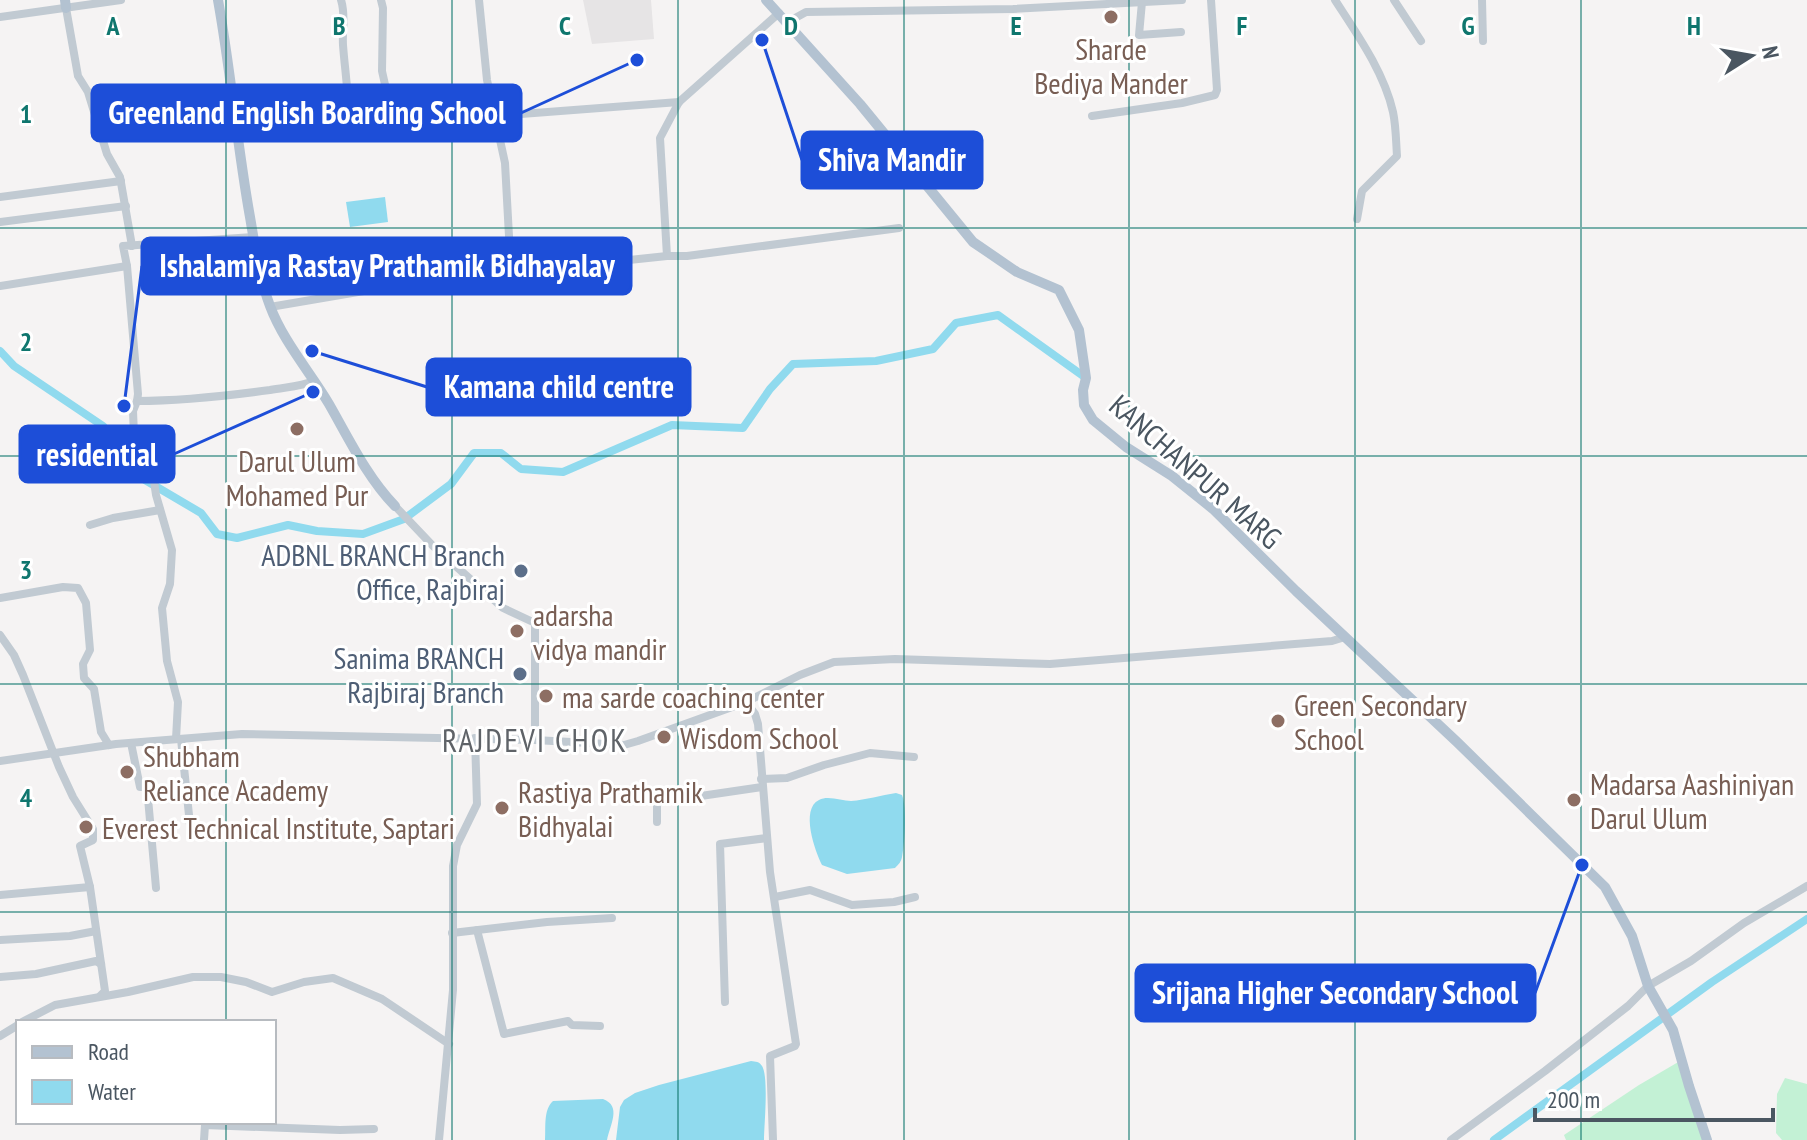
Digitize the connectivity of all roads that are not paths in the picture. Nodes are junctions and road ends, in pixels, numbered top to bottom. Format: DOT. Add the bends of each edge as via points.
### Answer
graph roads {
  1 [pos="121,0"];
  2 [pos="218,0"];
  3 [pos="341,0"];
  4 [pos="381,0"];
  5 [pos="479,0"];
  6 [pos="766,0"];
  7 [pos="804,0"];
  8 [pos="1182,0"];
  9 [pos="1211,0"];
  10 [pos="1335,0"];
  11 [pos="1394,0"];
  12 [pos="1482,0"];
  13 [pos="1138,2"];
  14 [pos="66,4"];
  15 [pos="1013,5"];
  16 [pos="806,12"];
  17 [pos="779,13"];
  18 [pos="0,17"];
  19 [pos="788,22"];
  20 [pos="1181,32"];
  21 [pos="1421,41"];
  22 [pos="1483,41"];
  23 [pos="386,89"];
  24 [pos="679,102"];
  25 [pos="495,116"];
  26 [pos="1092,116"];
  27 [pos="348,128"];
  28 [pos="121,181"];
  29 [pos="0,197"];
  30 [pos="126,206"];
  31 [pos="1357,219"];
  32 [pos="0,222"];
  33 [pos="899,228"];
  34 [pos="253,237"];
  35 [pos="132,246"];
  36 [pos="667,256"];
  37 [pos="127,266"];
  38 [pos="511,273"];
  39 [pos="0,286"];
  40 [pos="270,307"];
  41 [pos="314,381"];
  42 [pos="137,401"];
  43 [pos="395,506"];
  44 [pos="160,510"];
  45 [pos="90,525"];
  46 [pos="0,598"];
  47 [pos="0,635"];
  48 [pos="1345,637"];
  49 [pos="746,702"];
  50 [pos="475,738"];
  51 [pos="179,739"];
  52 [pos="535,740"];
  53 [pos="131,743"];
  54 [pos="109,745"];
  55 [pos="54,753"];
  56 [pos="914,757"];
  57 [pos="0,761"];
  58 [pos="762,783"];
  59 [pos="657,822"];
  60 [pos="191,834"];
  61 [pos="767,838"];
  62 [pos="1807,886"];
  63 [pos="90,887"];
  64 [pos="156,888"];
  65 [pos="0,895"];
  66 [pos="775,897"];
  67 [pos="915,897"];
  68 [pos="612,918"];
  69 [pos="477,930"];
  70 [pos="96,931"];
  71 [pos="452,933"];
  72 [pos="0,940"];
  73 [pos="101,964"];
  74 [pos="0,977"];
  75 [pos="1648,986"];
  76 [pos="98,997"];
  77 [pos="725,1002"];
  78 [pos="26,1020"];
  79 [pos="600,1026"];
  80 [pos="449,1044"];
  81 [pos="374,1129"];
  82 [pos="204,1140"];
  83 [pos="439,1140"];
  84 [pos="773,1140"];
  85 [pos="1451,1140"];
  86 [pos="1707,1140"];
  1 -- 14 [label="street"];
  2 -- 34 [label="main road"];
  3 -- 27 [label="street"];
  4 -- 23 [label="street"];
  5 -- 25 [label="street"];
  6 -- 17 [label="main road, KANCHANPUR MARG"];
  7 -- 16 [label="street"];
  8 -- 13 [label="street"];
  9 -- 26 [label="street" via="1215,95"];
  10 -- 31 [label="street" via="1373,62 1394,115 1397,156 1362,191"];
  11 -- 21 [label="street"];
  12 -- 22 [label="street"];
  13 -- 15 [label="street"];
  13 -- 20 [label="street" via="1139,35"];
  14 -- 18 [label="street"];
  14 -- 28 [label="street" via="78,76"];
  15 -- 16 [label="street"];
  16 -- 19 [label="street"];
  17 -- 19 [label="main road, KANCHANPUR MARG"];
  17 -- 24 [label="street"];
  19 -- 48 [label="main road, KANCHANPUR MARG" via="973,242 1017,272 1059,290 1079,330 1084,405 1093,420 1213,509"];
  24 -- 25 [label="street"];
  24 -- 36 [label="street" via="660,138"];
  25 -- 38 [label="street" via="505,163"];
  28 -- 29 [label="street"];
  28 -- 30 [label="street"];
  30 -- 32 [label="street"];
  30 -- 35 [label="street"];
  33 -- 36 [label="street"];
  34 -- 35 [label="street"];
  34 -- 40 [label="main road"];
  35 -- 37 [label="street" via="123,246"];
  36 -- 38 [label="street"];
  37 -- 39 [label="street"];
  37 -- 42 [label="street"];
  38 -- 40 [label="street" via="440,278"];
  40 -- 41 [label="main road"];
  41 -- 42 [label="street" via="257,392"];
  41 -- 43 [label="main road"];
  42 -- 44 [label="street" via="134,435 152,468"];
  43 -- 52 [label="street" via="503,608 535,623"];
  44 -- 45 [label="street"];
  44 -- 51 [label="street" via="172,550 162,608"];
  46 -- 54 [label="street" via="78,588 86,603 90,650 84,678 94,689 101,732"];
  47 -- 55 [label="street" via="14,655"];
  48 -- 49 [label="street" via="1050,664 834,662"];
  48 -- 75 [label="main road, KANCHANPUR MARG" via="1605,887 1632,936"];
  49 -- 52 [label="street" via="624,745"];
  49 -- 58 [label="street" via="758,724"];
  50 -- 51 [label="street" via="242,734"];
  50 -- 52 [label="street"];
  50 -- 71 [label="street" via="477,804 457,845"];
  51 -- 53 [label="street"];
  51 -- 60 [label="street"];
  53 -- 54 [label="street"];
  53 -- 64 [label="street" via="140,787 147,787"];
  54 -- 55 [label="street"];
  55 -- 57 [label="street"];
  55 -- 63 [label="street" via="93,829 93,840 80,846"];
  56 -- 58 [label="street" via="870,753"];
  58 -- 59 [label="street" via="657,803"];
  58 -- 61 [label="street"];
  61 -- 66 [label="street"];
  61 -- 77 [label="street" via="720,844"];
  62 -- 75 [label="street"];
  63 -- 65 [label="street"];
  63 -- 70 [label="street"];
  66 -- 67 [label="street" via="810,890 852,905"];
  66 -- 84 [label="street" via="796,1045 770,1055"];
  68 -- 69 [label="street"];
  69 -- 71 [label="street"];
  69 -- 79 [label="street" via="504,1034 568,1021"];
  70 -- 72 [label="street"];
  70 -- 73 [label="street"];
  71 -- 80 [label="street"];
  73 -- 74 [label="street"];
  73 -- 76 [label="street" via="105,991"];
  75 -- 85 [label="street" via="1569,1053"];
  75 -- 86 [label="main road, KANCHANPUR MARG" via="1673,1030"];
  76 -- 78 [label="street" via="55,1005"];
  76 -- 80 [label="street" via="193,977 221,977 272,992 333,978 382,999"];
  80 -- 83 [label="street"];
  81 -- 82 [label="street" via="205,1125"];
}
